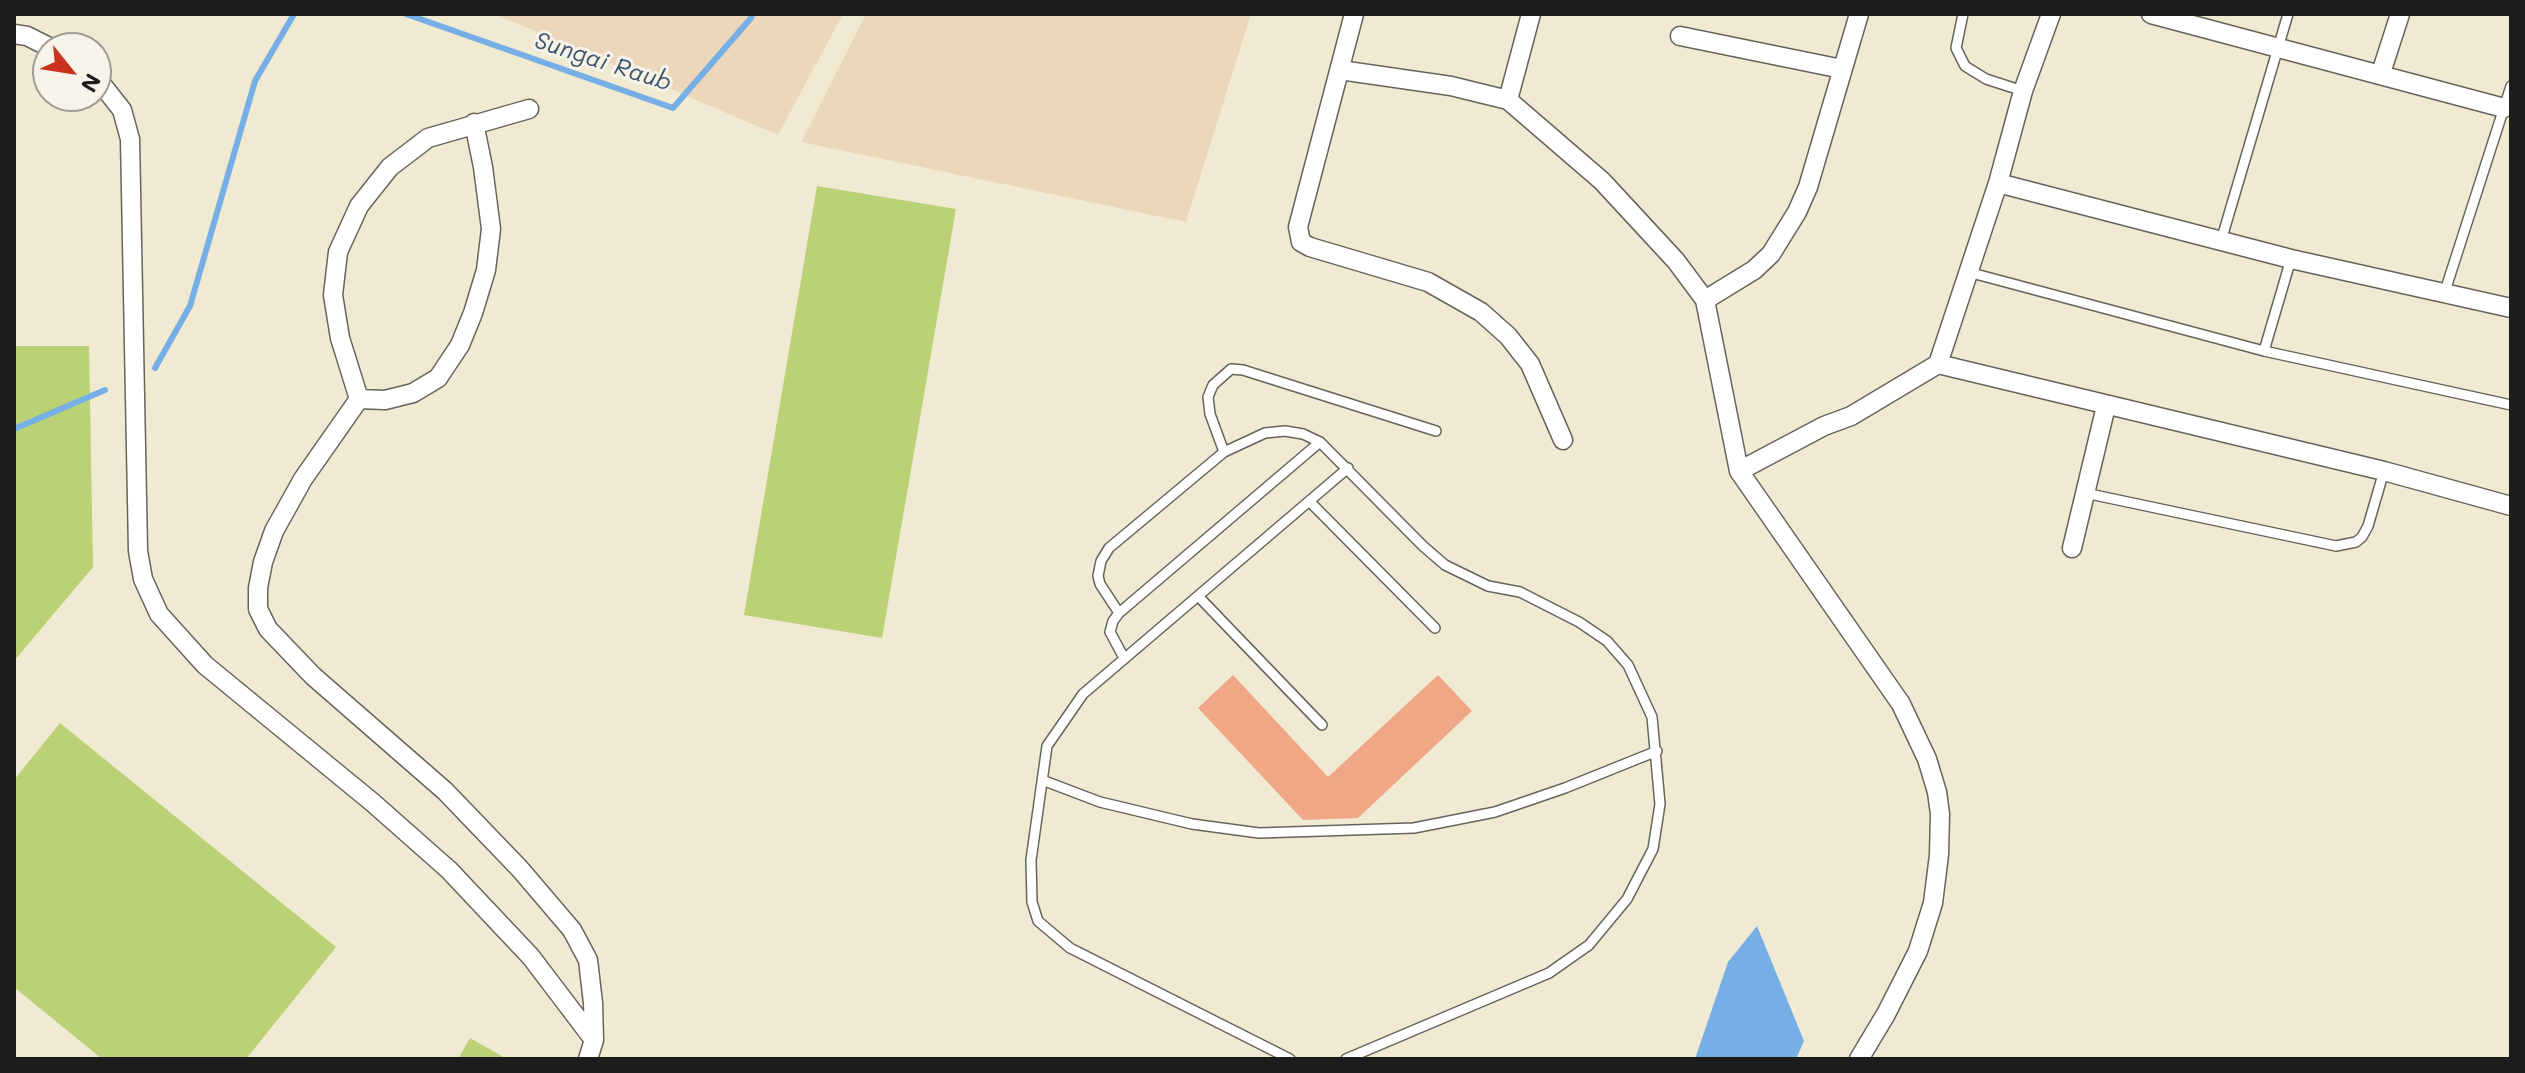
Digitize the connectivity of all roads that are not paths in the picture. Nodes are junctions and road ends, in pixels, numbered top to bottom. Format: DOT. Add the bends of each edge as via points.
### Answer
graph roads {
  1 [pos="1354,14"];
  2 [pos="1531,14"];
  3 [pos="1859,14"];
  4 [pos="1963,14"];
  5 [pos="2051,14"];
  6 [pos="2151,14"];
  7 [pos="2288,14"];
  8 [pos="2400,14"];
  9 [pos="2173,17"];
  10 [pos="1680,36"];
  11 [pos="2278,47"];
  12 [pos="1842,69"];
  13 [pos="1340,70"];
  14 [pos="2381,73"];
  15 [pos="2511,86"];
  16 [pos="2023,91"];
  17 [pos="112,97"];
  18 [pos="1508,100"];
  19 [pos="2504,108"];
  20 [pos="529,109"];
  21 [pos="474,123"];
  22 [pos="1998,183"];
  23 [pos="2221,241"];
  24 [pos="2291,259"];
  25 [pos="1968,272"];
  26 [pos="2445,291"];
  27 [pos="1705,300"];
  28 [pos="2511,308"];
  29 [pos="2264,351"];
  30 [pos="1938,364"];
  31 [pos="359,399"];
  32 [pos="2511,405"];
  33 [pos="2106,406"];
  34 [pos="1436,431"];
  35 [pos="1563,440"];
  36 [pos="1320,442"];
  37 [pos="1224,452"];
  38 [pos="1348,468"];
  39 [pos="1739,471"];
  40 [pos="2384,471"];
  41 [pos="2085,493"];
  42 [pos="1310,502"];
  43 [pos="2511,506"];
  44 [pos="2072,548"];
  45 [pos="1198,596"];
  46 [pos="1119,613"];
  47 [pos="1435,628"];
  48 [pos="1124,658"];
  49 [pos="1322,725"];
  50 [pos="1657,751"];
  51 [pos="1042,780"];
  52 [pos="594,1040"];
  53 [pos="588,1059"];
  54 [pos="1290,1059"];
  55 [pos="1346,1059"];
  56 [pos="1859,1059"];
  1 -- 13 [label="street"];
  2 -- 18 [label="street"];
  3 -- 12 [label="street"];
  4 -- 16 [label="lane" via="1956,48 1965,66"];
  5 -- 16 [label="street"];
  6 -- 9 [label="street"];
  7 -- 11 [label="lane"];
  8 -- 14 [label="street"];
  9 -- 11 [label="street"];
  10 -- 12 [label="street"];
  11 -- 14 [label="street"];
  11 -- 23 [label="lane"];
  12 -- 27 [label="street" via="1797,212 1771,254"];
  13 -- 18 [label="street"];
  13 -- 35 [label="street" via="1298,227 1301,242 1428,282 1481,312 1530,364"];
  14 -- 19 [label="street"];
  15 -- 19 [label="lane"];
  16 -- 22 [label="street"];
  17 -- 52 [label="street" via="122,110 130,139 138,551 143,579 159,614 205,665 449,870 531,957"];
  18 -- 27 [label="street" via="1602,181"];
  19 -- 26 [label="lane"];
  20 -- 21 [label="street"];
  21 -- 31 [label="street" via="428,138 390,167 359,206 338,252 333,295"];
  21 -- 31 [label="street" via="491,229 486,270 465,334 438,378 413,393"];
  22 -- 23 [label="street"];
  22 -- 25 [label="street"];
  23 -- 24 [label="street"];
  24 -- 26 [label="street"];
  24 -- 29 [label="lane"];
  25 -- 29 [label="lane"];
  25 -- 30 [label="street"];
  26 -- 28 [label="street"];
  27 -- 39 [label="street"];
  29 -- 32 [label="lane"];
  30 -- 33 [label="street"];
  30 -- 39 [label="street" via="1851,416"];
  31 -- 52 [label="street" via="274,531 260,575 258,609 268,629 313,676 445,791 572,930 588,960"];
  33 -- 40 [label="street"];
  33 -- 41 [label="street"];
  34 -- 37 [label="lane" via="1231,369 1208,397"];
  36 -- 37 [label="lane" via="1285,431 1265,433"];
  36 -- 38 [label="lane"];
  36 -- 46 [label="lane"];
  37 -- 46 [label="lane" via="1109,548 1098,576"];
  38 -- 42 [label="lane"];
  38 -- 50 [label="lane" via="1445,565 1488,586 1520,592 1607,641 1628,665 1652,717"];
  39 -- 56 [label="street" via="1901,704 1937,792 1939,855 1933,903 1918,951"];
  40 -- 41 [label="lane" via="2362,537 2336,546"];
  40 -- 43 [label="street"];
  41 -- 44 [label="street"];
  42 -- 45 [label="lane"];
  42 -- 47 [label="lane"];
  45 -- 48 [label="lane"];
  45 -- 49 [label="lane"];
  46 -- 48 [label="lane" via="1110,632"];
  48 -- 51 [label="lane" via="1065,717 1047,746"];
  50 -- 51 [label="lane" via="1495,812 1414,828 1246,831 1100,802"];
  50 -- 55 [label="lane" via="1660,804 1653,849 1627,899 1589,945 1549,973"];
  51 -- 54 [label="lane" via="1031,860 1038,921 1070,948"];
  52 -- 53 [label="street"];
}
